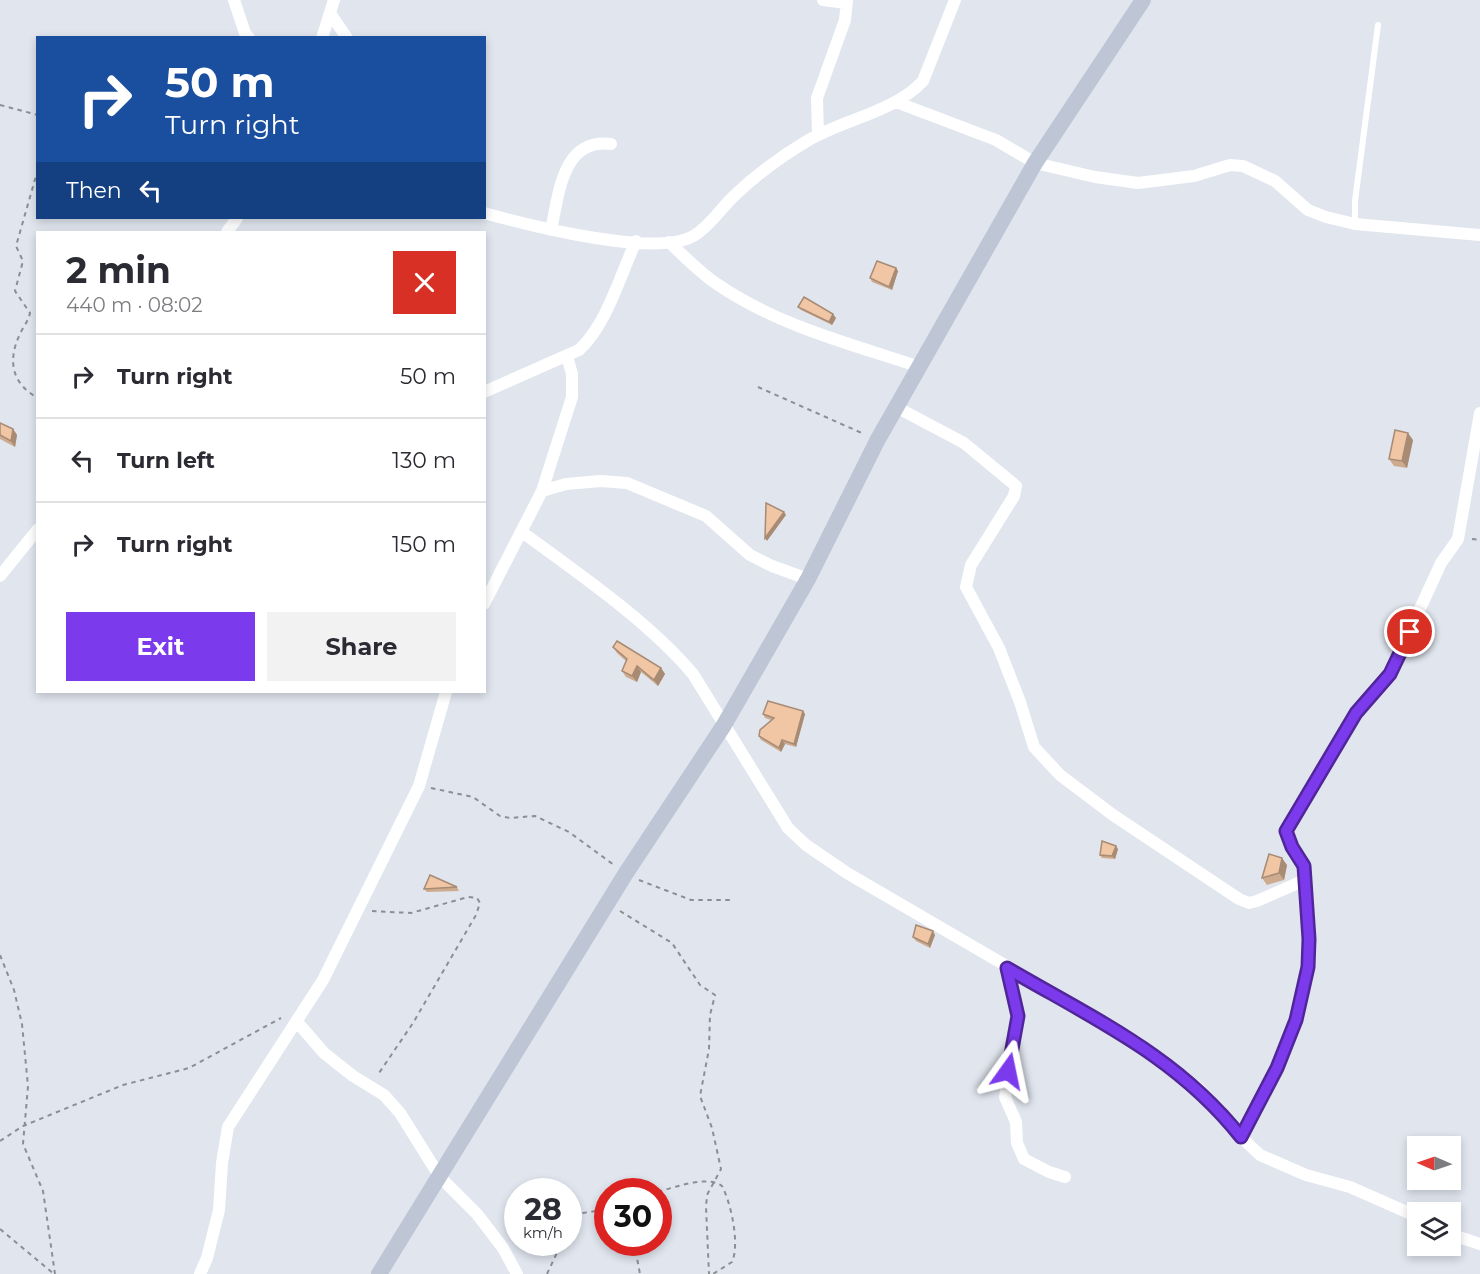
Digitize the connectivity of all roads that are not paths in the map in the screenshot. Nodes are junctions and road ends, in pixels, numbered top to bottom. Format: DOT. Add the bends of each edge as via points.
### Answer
graph roads {
  1 [pos="234,0"];
  2 [pos="334,0"];
  3 [pos="823,0"];
  4 [pos="956,0"];
  5 [pos="1143,0"];
  6 [pos="847,1"];
  7 [pos="330,13"];
  8 [pos="1378,25"];
  9 [pos="247,36"];
  10 [pos="323,36"];
  11 [pos="346,36"];
  12 [pos="896,102"];
  13 [pos="818,134"];
  14 [pos="611,144"];
  15 [pos="1035,163"];
  16 [pos="486,214"];
  17 [pos="1355,224"];
  18 [pos="551,230"];
  19 [pos="1480,234"];
  20 [pos="636,241"];
  21 [pos="669,242"];
  22 [pos="567,356"];
  23 [pos="920,368"];
  24 [pos="486,391"];
  25 [pos="898,408"];
  26 [pos="1480,413"];
  27 [pos="542,491"];
  28 [pos="36,531"];
  29 [pos="522,532"];
  30 [pos="0,576"];
  31 [pos="808,579"];
  32 [pos="486,600"];
  33 [pos="446,693"];
  34 [pos="724,725"];
  35 [pos="1305,880"];
  36 [pos="1007,968"];
  37 [pos="298,1023"];
  38 [pos="1241,1137"];
  39 [pos="440,1177"];
  40 [pos="1065,1177"];
  41 [pos="1407,1212"];
  42 [pos="1461,1238"];
  43 [pos="1480,1244"];
  44 [pos="200,1274"];
  45 [pos="379,1274"];
  46 [pos="517,1274"];
  1 -- 9 [label="street"];
  2 -- 7 [label="street"];
  3 -- 6 [label="street"];
  4 -- 12 [label="street" via="923,81"];
  5 -- 15 [label="street"];
  6 -- 13 [label="street" via="845,20 817,98"];
  7 -- 10 [label="street"];
  7 -- 11 [label="street"];
  8 -- 17 [label="lane"];
  12 -- 13 [label="street"];
  12 -- 15 [label="street" via="986,136"];
  13 -- 21 [label="street" via="748,182 700,232 686,240"];
  14 -- 18 [label="street" via="591,145 573,156"];
  15 -- 17 [label="street" via="1138,183 1194,176 1230,165 1243,166 1275,181 1308,210"];
  15 -- 23 [label="street"];
  16 -- 18 [label="street"];
  17 -- 19 [label="street"];
  18 -- 20 [label="street"];
  20 -- 21 [label="street"];
  20 -- 22 [label="street" via="587,342"];
  21 -- 23 [label="street" via="715,283 754,307 792,325"];
  22 -- 24 [label="street"];
  22 -- 27 [label="street" via="572,397"];
  23 -- 25 [label="street"];
  25 -- 31 [label="street" via="877,441"];
  25 -- 35 [label="street" via="964,443 1015,483 1014,496 971,565 966,587 999,648 1034,747 1060,775 1113,815 1249,903"];
  26 -- 35 [label="street" via="1458,538 1441,563 1390,674 1356,713 1286,831 1304,866"];
  27 -- 29 [label="street"];
  27 -- 31 [label="street" via="566,484 627,483 706,516 750,555"];
  28 -- 30 [label="street"];
  29 -- 32 [label="street"];
  29 -- 34 [label="street" via="678,656"];
  31 -- 34 [label="street"];
  33 -- 37 [label="street" via="419,786"];
  34 -- 36 [label="street" via="794,835 847,873"];
  34 -- 39 [label="street" via="626,873"];
  35 -- 38 [label="street" via="1308,967 1296,1020 1277,1068"];
  36 -- 38 [label="street" via="1137,1041 1197,1087"];
  36 -- 40 [label="street" via="1018,1016 1004,1094 1016,1122 1017,1143 1024,1159"];
  37 -- 39 [label="street" via="324,1053 384,1095 416,1135"];
  37 -- 44 [label="street" via="228,1128 219,1210"];
  38 -- 41 [label="street" via="1260,1155 1286,1167 1350,1187"];
  39 -- 45 [label="street"];
  39 -- 46 [label="street" via="477,1214"];
  42 -- 43 [label="street"];
}
